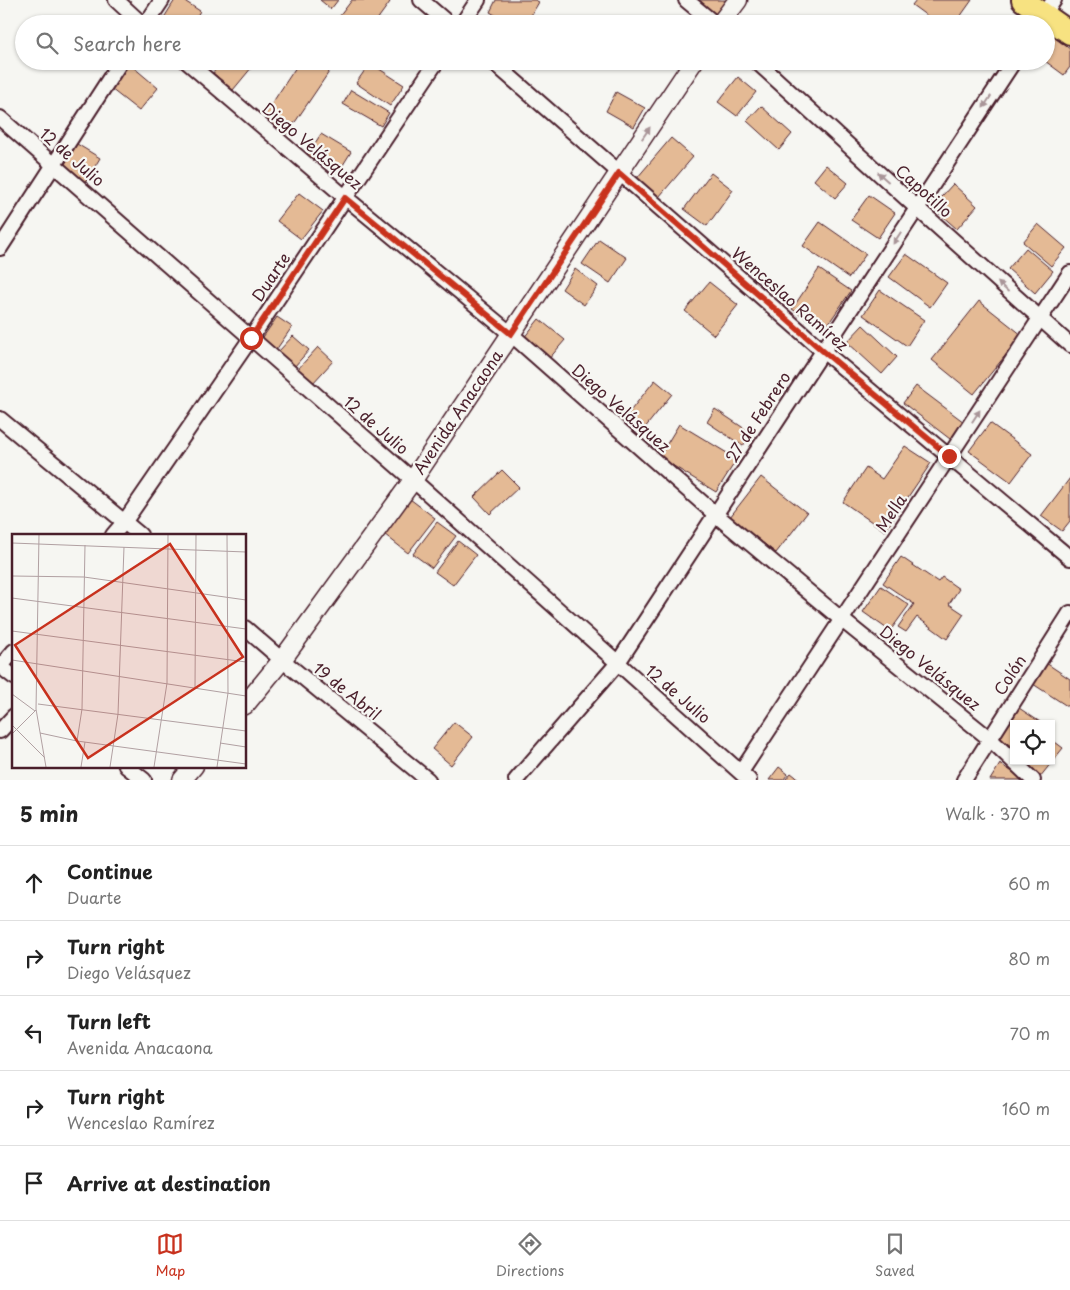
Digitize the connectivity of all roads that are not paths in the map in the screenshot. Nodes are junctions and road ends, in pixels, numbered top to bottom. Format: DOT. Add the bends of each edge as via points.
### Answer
graph roads {
  1 [pos="116,0"];
  2 [pos="162,0"];
  3 [pos="421,0"];
  4 [pos="478,0"];
  5 [pos="686,0"];
  6 [pos="738,0"];
  7 [pos="1023,0"];
  8 [pos="1046,13"];
  9 [pos="132,15"];
  10 [pos="152,15"];
  11 [pos="438,15"];
  12 [pos="468,15"];
  13 [pos="704,15"];
  14 [pos="727,15"];
  15 [pos="1055,20"];
  16 [pos="1070,33"];
  17 [pos="116,70"];
  18 [pos="196,70"];
  19 [pos="430,70"];
  20 [pos="502,70"];
  21 [pos="688,70"];
  22 [pos="766,70"];
  23 [pos="1008,70"];
  24 [pos="0,118"];
  25 [pos="53,165"];
  26 [pos="619,173"];
  27 [pos="345,198"];
  28 [pos="917,208"];
  29 [pos="0,248"];
  30 [pos="1070,273"];
  31 [pos="1040,319"];
  32 [pos="511,334"];
  33 [pos="251,338"];
  34 [pos="1070,345"];
  35 [pos="823,351"];
  36 [pos="0,419"];
  37 [pos="949,456"];
  38 [pos="412,480"];
  39 [pos="715,514"];
  40 [pos="125,521"];
  41 [pos="114,534"];
  42 [pos="139,534"];
  43 [pos="1070,558"];
  44 [pos="1070,614"];
  45 [pos="841,619"];
  46 [pos="246,629"];
  47 [pos="12,654"];
  48 [pos="282,660"];
  49 [pos="617,664"];
  50 [pos="0,666"];
  51 [pos="12,675"];
  52 [pos="246,704"];
  53 [pos="12,718"];
  54 [pos="0,731"];
  55 [pos="990,739"];
  56 [pos="129,768"];
  57 [pos="192,768"];
  58 [pos="745,776"];
  59 [pos="144,780"];
  60 [pos="182,780"];
  61 [pos="428,780"];
  62 [pos="516,780"];
  63 [pos="964,780"];
  64 [pos="1032,780"];
  1 -- 9 [label="street"];
  2 -- 10 [label="street"];
  3 -- 11 [label="street"];
  4 -- 12 [label="street"];
  5 -- 13 [label="street"];
  6 -- 14 [label="street"];
  7 -- 8 [label="main road"];
  15 -- 16 [label="main road"];
  17 -- 25 [label="street"];
  18 -- 27 [label="street, Diego Velásquez"];
  19 -- 27 [label="street, Duarte"];
  20 -- 26 [label="street, Wenceslao Ramírez"];
  26 -- 21 [label="street, Avenida Anacaona, one-way"];
  28 -- 22 [label="street, Capotillo, one-way"];
  23 -- 28 [label="street, 27 de Febrero, one-way"];
  24 -- 25 [label="street, 12 de Julio"];
  25 -- 29 [label="street"];
  25 -- 33 [label="street, 12 de Julio"];
  26 -- 32 [label="street, Avenida Anacaona"];
  26 -- 35 [label="street, Wenceslao Ramírez"];
  27 -- 32 [label="street, Diego Velásquez"];
  27 -- 33 [label="street, Duarte"];
  31 -- 28 [label="street, Capotillo, one-way"];
  28 -- 35 [label="street, 27 de Febrero, one-way"];
  30 -- 31 [label="street, Mella"];
  31 -- 34 [label="street, Capotillo"];
  37 -- 31 [label="street, Mella, one-way"];
  32 -- 38 [label="street, Avenida Anacaona"];
  32 -- 39 [label="street, Diego Velásquez"];
  33 -- 38 [label="street, 12 de Julio"];
  33 -- 40 [label="street, Duarte"];
  35 -- 37 [label="street, Wenceslao Ramírez"];
  35 -- 39 [label="street, 27 de Febrero"];
  36 -- 40 [label="street"];
  37 -- 43 [label="street, Wenceslao Ramírez"];
  37 -- 45 [label="street, Mella"];
  38 -- 48 [label="street, Avenida Anacaona"];
  38 -- 49 [label="street, 12 de Julio"];
  39 -- 45 [label="street, Diego Velásquez"];
  39 -- 49 [label="street, 27 de Febrero"];
  40 -- 41 [label="street, Duarte"];
  40 -- 42 [label="street"];
  44 -- 55 [label="street, Colón"];
  45 -- 55 [label="street, Diego Velásquez"];
  45 -- 58 [label="street, Mella"];
  46 -- 48 [label="street, 19 de Abril"];
  47 -- 50 [label="street"];
  48 -- 52 [label="street, Avenida Anacaona"];
  48 -- 61 [label="street, 19 de Abril"];
  49 -- 58 [label="street, 12 de Julio"];
  49 -- 62 [label="street, 27 de Febrero"];
  50 -- 51 [label="street"];
  53 -- 54 [label="street"];
  55 -- 63 [label="street, Colón"];
  55 -- 64 [label="street, Diego Velásquez"];
  56 -- 59 [label="street"];
  57 -- 60 [label="street"];
}
